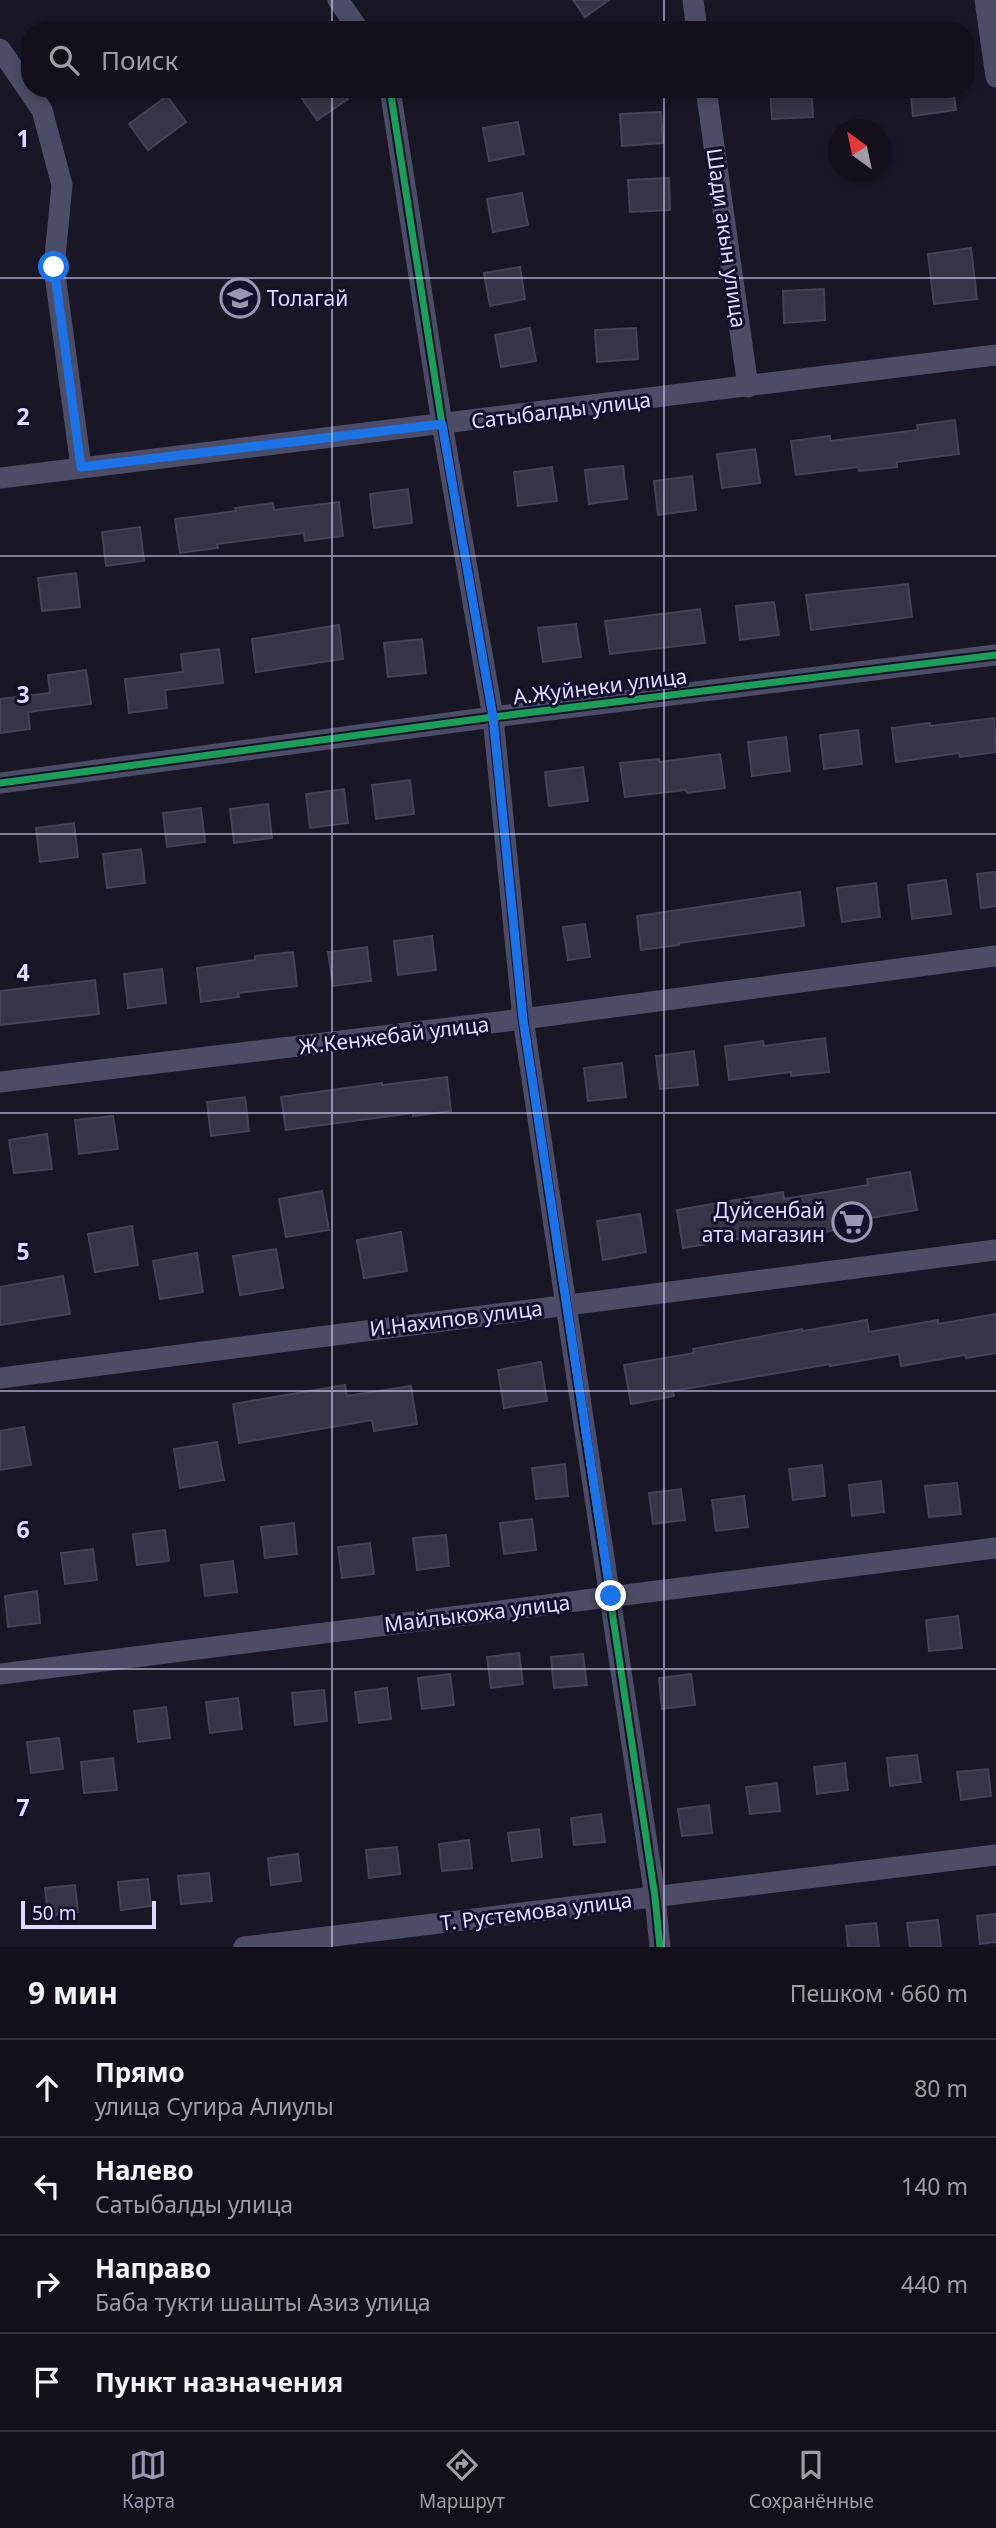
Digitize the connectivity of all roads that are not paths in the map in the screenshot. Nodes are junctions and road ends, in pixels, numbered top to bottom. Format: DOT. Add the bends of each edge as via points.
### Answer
graph roads {
  1 [pos="338,0"];
  2 [pos="693,0"];
  3 [pos="985,0"];
  4 [pos="353,21"];
  5 [pos="696,21"];
  6 [pos="0,49"];
  7 [pos="996,77"];
  8 [pos="21,79"];
  9 [pos="35,98"];
  10 [pos="391,98"];
  11 [pos="707,98"];
  12 [pos="996,355"];
  13 [pos="748,387"];
  14 [pos="442,424"];
  15 [pos="81,467"];
  16 [pos="0,478"];
  17 [pos="996,655"];
  18 [pos="493,717"];
  19 [pos="0,783"];
  20 [pos="996,956"];
  21 [pos="523,1019"];
  22 [pos="0,1082"];
  23 [pos="996,1250"];
  24 [pos="567,1304"];
  25 [pos="0,1378"];
  26 [pos="996,1548"];
  27 [pos="611,1596"];
  28 [pos="0,1674"];
  29 [pos="996,1855"];
  30 [pos="655,1897"];
  31 [pos="244,1947"];
  32 [pos="660,1947"];
  1 -- 4 [label="street"];
  2 -- 5 [label="street"];
  3 -- 7 [label="street"];
  6 -- 8 [label="street"];
  9 -- 15 [label="street" via="43,110 62,185 54,267"];
  10 -- 14 [label="street"];
  11 -- 13 [label="street, Шади акын улица"];
  12 -- 13 [label="street, Сатыбалды улица"];
  13 -- 14 [label="street, Сатыбалды улица"];
  14 -- 15 [label="street, Сатыбалды улица"];
  14 -- 18 [label="street"];
  15 -- 16 [label="street, Сатыбалды улица"];
  17 -- 18 [label="street, А.Жуйнеки улица"];
  18 -- 19 [label="street, А.Жуйнеки улица"];
  18 -- 21 [label="street"];
  20 -- 21 [label="street, Ж.Кенжебай улица"];
  21 -- 22 [label="street, Ж.Кенжебай улица"];
  21 -- 24 [label="street"];
  23 -- 24 [label="street, И.Нахипов улица"];
  24 -- 25 [label="street, И.Нахипов улица"];
  24 -- 27 [label="street"];
  26 -- 27 [label="street, Майлыкожа улица"];
  27 -- 28 [label="street, Майлыкожа улица"];
  27 -- 30 [label="street"];
  29 -- 30 [label="street, Т. Рустемова улица"];
  30 -- 31 [label="street, Т. Рустемова улица"];
  30 -- 32 [label="street"];
}
